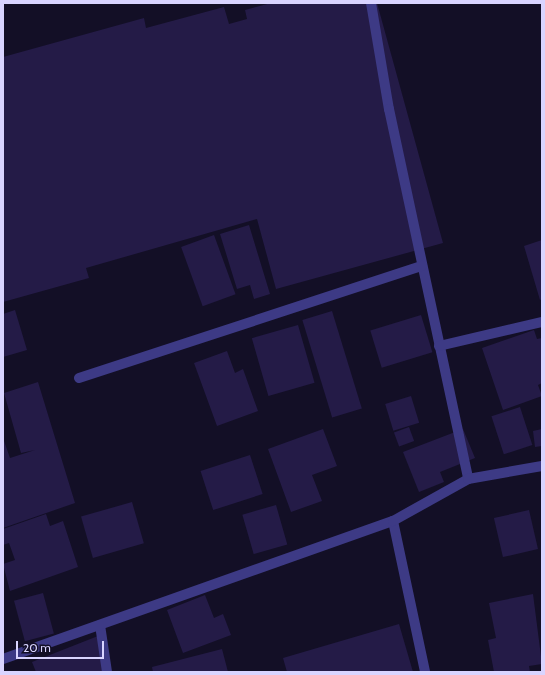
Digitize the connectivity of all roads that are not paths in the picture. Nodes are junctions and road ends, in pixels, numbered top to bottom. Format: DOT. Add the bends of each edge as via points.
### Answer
graph roads {
  1 [pos="371,3"];
  2 [pos="422,266"];
  3 [pos="542,322"];
  4 [pos="439,346"];
  5 [pos="79,378"];
  6 [pos="542,466"];
  7 [pos="468,479"];
  8 [pos="393,521"];
  9 [pos="100,625"];
  10 [pos="3,659"];
  11 [pos="107,672"];
  12 [pos="425,672"];
  1 -- 2 [label="street"];
  2 -- 4 [label="street"];
  2 -- 5 [label="street"];
  3 -- 4 [label="street"];
  4 -- 7 [label="street"];
  6 -- 7 [label="street"];
  7 -- 8 [label="street"];
  8 -- 9 [label="street"];
  8 -- 12 [label="street"];
  9 -- 10 [label="street"];
  9 -- 11 [label="street"];
}
